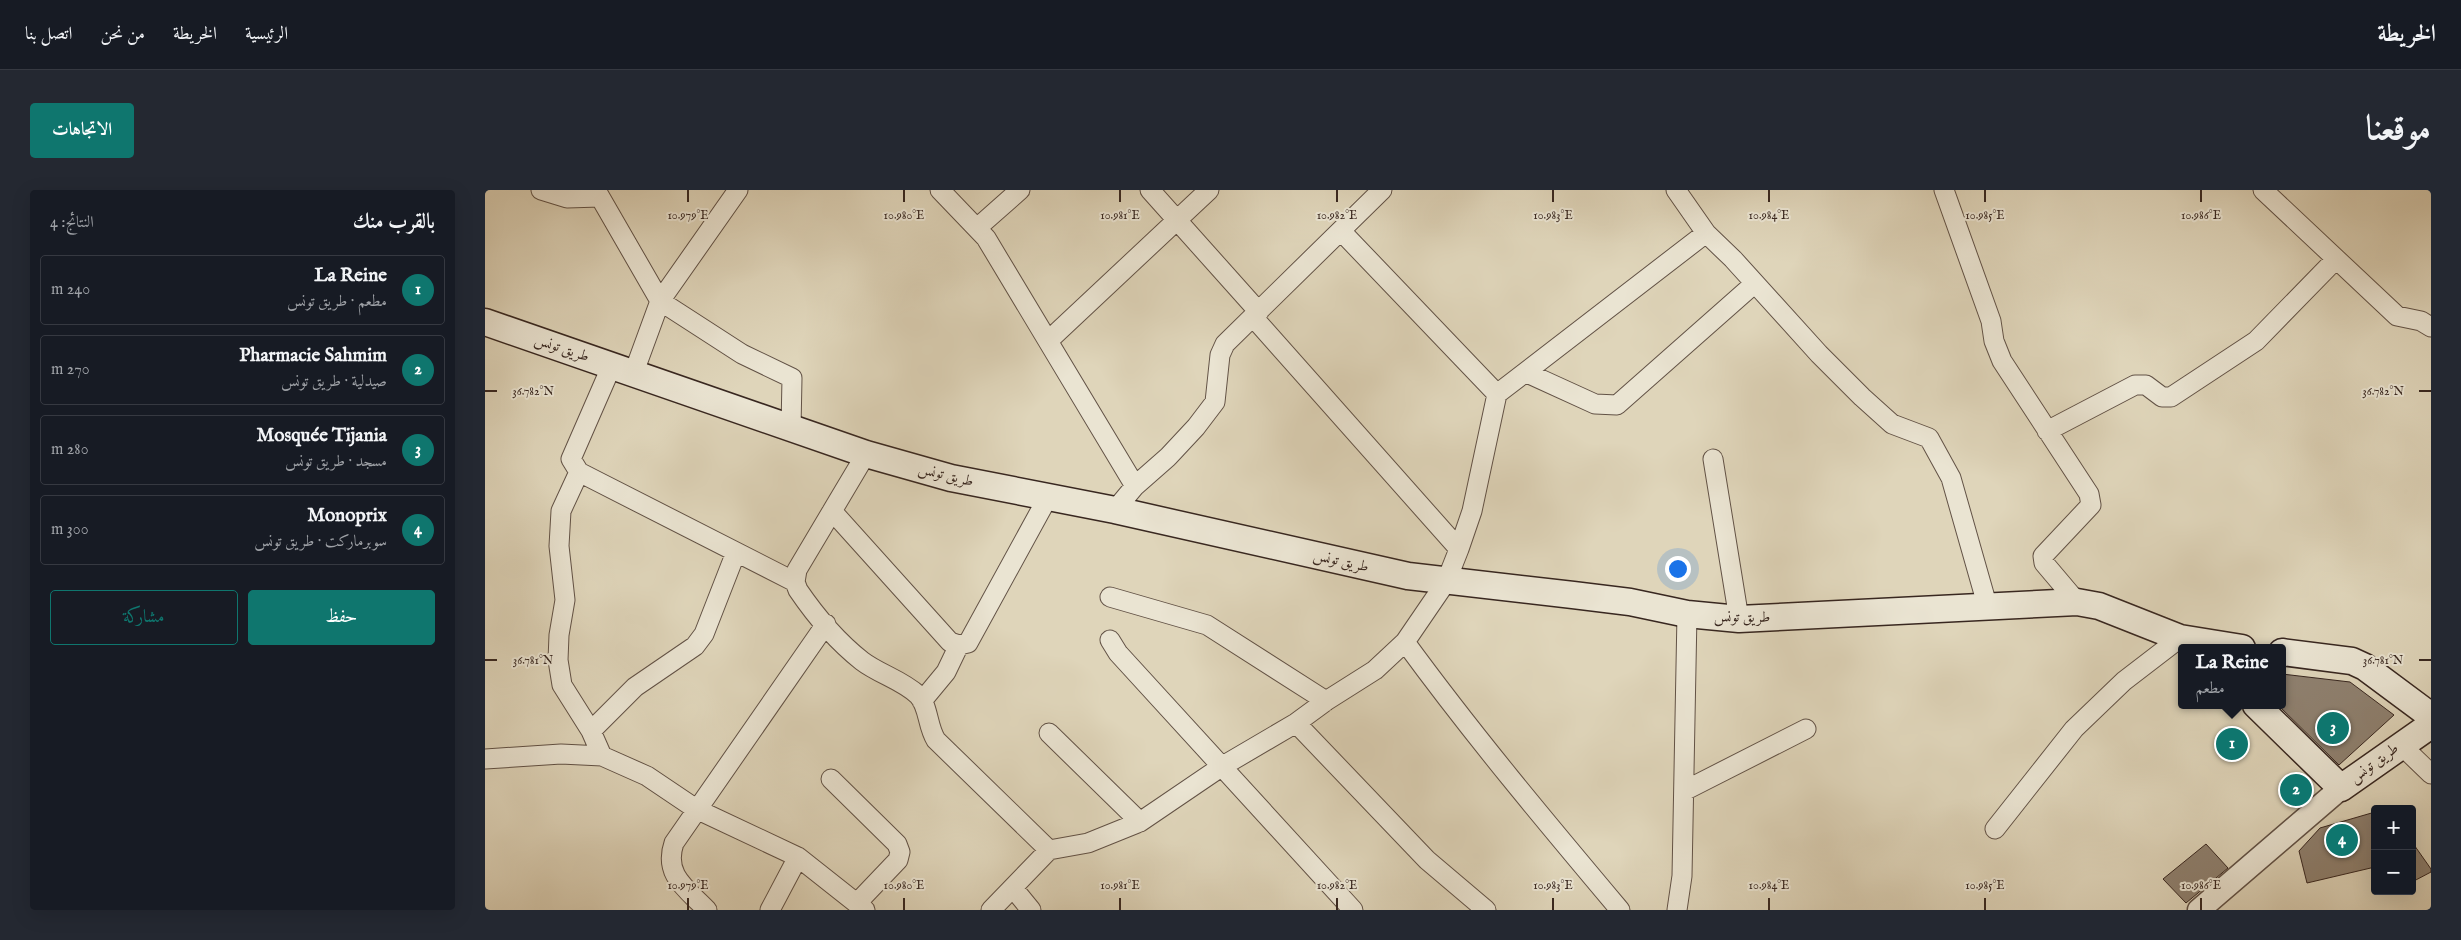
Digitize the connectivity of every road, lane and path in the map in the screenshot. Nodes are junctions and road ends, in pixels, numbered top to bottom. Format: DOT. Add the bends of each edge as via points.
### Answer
graph roads {
  1 [pos="541,190"];
  2 [pos="738,190"];
  3 [pos="1020,190"];
  4 [pos="1150,190"];
  5 [pos="1209,190"];
  6 [pos="1382,190"];
  7 [pos="1677,190"];
  8 [pos="1944,190"];
  9 [pos="2263,190"];
  10 [pos="942,191"];
  11 [pos="601,194"];
  12 [pos="1177,221"];
  13 [pos="977,228"];
  14 [pos="1341,231"];
  15 [pos="1706,233"];
  16 [pos="2336,259"];
  17 [pos="1754,284"];
  18 [pos="660,301"];
  19 [pos="1256,314"];
  20 [pos="485,322"];
  21 [pos="2431,326"];
  22 [pos="1048,341"];
  23 [pos="623,369"];
  24 [pos="1527,373"];
  25 [pos="1497,394"];
  26 [pos="791,428"];
  27 [pos="2047,431"];
  28 [pos="866,454"];
  29 [pos="1713,459"];
  30 [pos="579,472"];
  31 [pos="1135,486"];
  32 [pos="1048,497"];
  33 [pos="1115,510"];
  34 [pos="833,511"];
  35 [pos="1459,549"];
  36 [pos="737,552"];
  37 [pos="795,582"];
  38 [pos="1446,582"];
  39 [pos="1110,597"];
  40 [pos="2077,602"];
  41 [pos="1987,608"];
  42 [pos="1687,614"];
  43 [pos="1739,619"];
  44 [pos="826,624"];
  45 [pos="2180,638"];
  46 [pos="1110,640"];
  47 [pos="1405,642"];
  48 [pos="2212,644"];
  49 [pos="959,645"];
  50 [pos="2286,653"];
  51 [pos="922,701"];
  52 [pos="1326,701"];
  53 [pos="2260,709"];
  54 [pos="2431,716"];
  55 [pos="1296,723"];
  56 [pos="2431,725"];
  57 [pos="1806,729"];
  58 [pos="591,731"];
  59 [pos="1049,733"];
  60 [pos="2400,744"];
  61 [pos="602,756"];
  62 [pos="485,759"];
  63 [pos="1221,766"];
  64 [pos="2431,774"];
  65 [pos="831,779"];
  66 [pos="2341,788"];
  67 [pos="1684,791"];
  68 [pos="696,809"];
  69 [pos="1140,822"];
  70 [pos="1995,829"];
  71 [pos="1049,850"];
  72 [pos="798,857"];
  73 [pos="1013,888"];
  74 [pos="861,906"];
  75 [pos="707,910"];
  76 [pos="770,910"];
  77 [pos="991,910"];
  78 [pos="1031,910"];
  79 [pos="1353,910"];
  80 [pos="1487,910"];
  81 [pos="1620,910"];
  82 [pos="1677,910"];
  83 [pos="2199,910"];
  1 -- 11 [label="street" via="567,198"];
  2 -- 18 [label="street"];
  3 -- 13 [label="street"];
  4 -- 12 [label="street"];
  5 -- 12 [label="street"];
  6 -- 14 [label="street"];
  7 -- 15 [label="street"];
  8 -- 27 [label="street" via="2003,361"];
  9 -- 16 [label="street"];
  10 -- 13 [label="street"];
  11 -- 18 [label="street"];
  12 -- 19 [label="street"];
  12 -- 22 [label="street"];
  13 -- 22 [label="street"];
  14 -- 19 [label="street"];
  14 -- 25 [label="street"];
  15 -- 17 [label="street"];
  15 -- 24 [label="street"];
  16 -- 21 [label="street" via="2397,316"];
  16 -- 27 [label="street" via="2256,341 2171,397 2162,397 2146,385 2135,385"];
  17 -- 24 [label="street" via="1617,405 1595,404"];
  17 -- 41 [label="street" via="1886,419 1929,438 1951,478"];
  18 -- 23 [label="street"];
  18 -- 26 [label="street" via="742,354 792,378"];
  19 -- 31 [label="street" via="1225,344 1220,355 1215,402 1179,445"];
  19 -- 35 [label="street"];
  20 -- 23 [label="main road, طريق تونس"];
  22 -- 31 [label="street"];
  23 -- 26 [label="main road, طريق تونس"];
  23 -- 30 [label="street" via="571,459"];
  24 -- 25 [label="street"];
  25 -- 35 [label="street" via="1472,511"];
  26 -- 28 [label="main road, طريق تونس"];
  27 -- 40 [label="street" via="2089,494 2091,504 2043,556 2044,563"];
  28 -- 32 [label="main road, طريق تونس" via="951,478"];
  28 -- 34 [label="street"];
  29 -- 43 [label="street"];
  30 -- 36 [label="street"];
  30 -- 58 [label="street" via="561,511 559,546 565,600 558,660 562,685"];
  31 -- 33 [label="street"];
  32 -- 33 [label="main road, طريق تونس"];
  32 -- 49 [label="street" via="968,643"];
  33 -- 38 [label="main road, طريق تونس"];
  34 -- 37 [label="street" via="797,570"];
  34 -- 49 [label="street" via="950,642"];
  35 -- 38 [label="street"];
  36 -- 37 [label="street"];
  36 -- 58 [label="street" via="704,634 695,646 635,687"];
  37 -- 44 [label="street" via="804,600"];
  38 -- 42 [label="main road, طريق تونس" via="1602,598"];
  38 -- 47 [label="street"];
  39 -- 52 [label="street" via="1207,625"];
  40 -- 41 [label="main road, طريق تونس"];
  40 -- 45 [label="main road, طريق تونس" via="2099,606"];
  41 -- 43 [label="main road, طريق تونس"];
  42 -- 43 [label="main road, طريق تونس"];
  42 -- 67 [label="street"];
  44 -- 51 [label="street" via="863,662 905,685"];
  44 -- 68 [label="street"];
  45 -- 48 [label="main road, طريق تونس"];
  45 -- 70 [label="street" via="2124,681 2074,729"];
  46 -- 63 [label="street" via="1118,653"];
  47 -- 52 [label="street" via="1375,670"];
  47 -- 81 [label="street" via="1447,700"];
  49 -- 51 [label="street" via="946,672"];
  50 -- 54 [label="main road" via="2352,662 2365,667"];
  51 -- 71 [label="street" via="929,730 936,740"];
  52 -- 55 [label="street"];
  53 -- 66 [label="main road, طريق تونس"];
  55 -- 63 [label="street"];
  55 -- 80 [label="street" via="1427,860"];
  56 -- 60 [label="main road, طريق تونس"];
  57 -- 67 [label="street"];
  58 -- 61 [label="street"];
  59 -- 69 [label="street"];
  60 -- 64 [label="street"];
  60 -- 66 [label="main road, طريق تونس"];
  61 -- 62 [label="street" via="561,754"];
  61 -- 68 [label="street" via="647,776"];
  63 -- 69 [label="street"];
  63 -- 79 [label="street"];
  65 -- 74 [label="street" via="897,844 900,852 898,860"];
  66 -- 83 [label="street"];
  67 -- 82 [label="street" via="1682,876"];
  68 -- 72 [label="street"];
  68 -- 75 [label="street" via="674,843 670,863 675,876"];
  69 -- 71 [label="street" via="1088,843"];
  71 -- 73 [label="street"];
  72 -- 74 [label="street"];
  72 -- 76 [label="street"];
  73 -- 77 [label="street"];
  73 -- 78 [label="street"];
}
